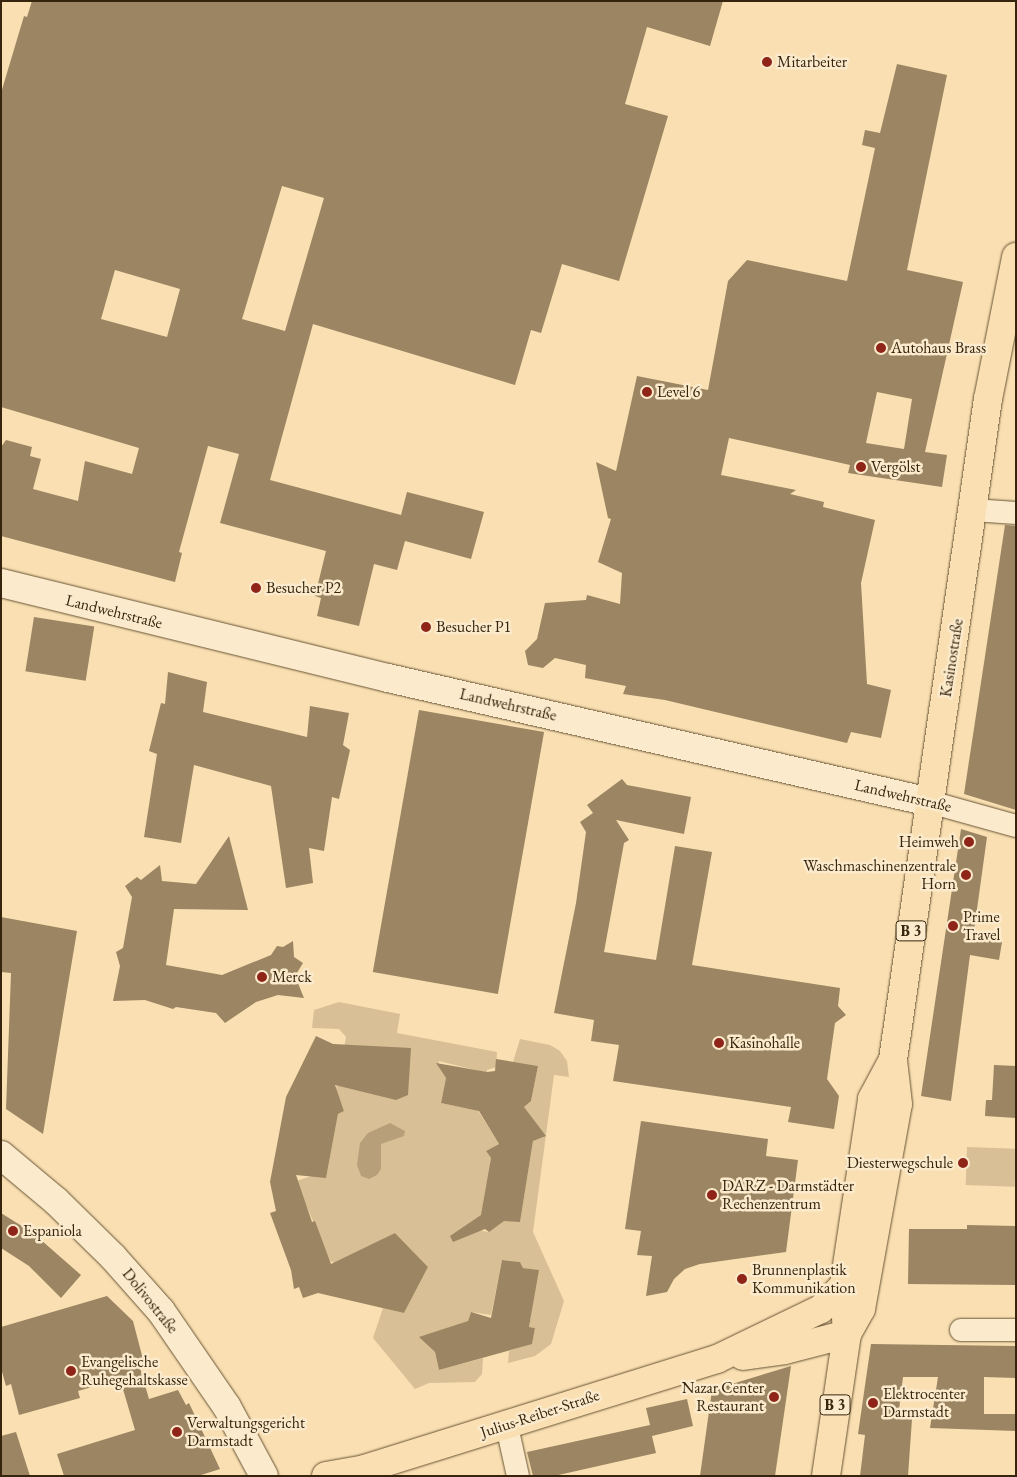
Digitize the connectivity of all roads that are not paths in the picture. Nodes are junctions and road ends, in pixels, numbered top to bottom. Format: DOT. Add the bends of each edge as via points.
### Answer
graph roads {
  1 [pos="1016,257"];
  2 [pos="973,510"];
  3 [pos="1016,513"];
  4 [pos="1,583"];
  5 [pos="930,802"];
  6 [pos="1016,826"];
  7 [pos="892,1060"];
  8 [pos="1,1154"];
  9 [pos="844,1285"];
  10 [pos="961,1330"];
  11 [pos="1016,1330"];
  12 [pos="847,1334"];
  13 [pos="717,1359"];
  14 [pos="506,1422"];
  15 [pos="359,1472"];
  16 [pos="264,1476"];
  17 [pos="326,1476"];
  18 [pos="518,1476"];
  19 [pos="826,1476"];
  1 -- 2 [label="main road, Kasinostraße / B 3" via="1001,322"];
  2 -- 3 [label="street"];
  2 -- 5 [label="main road, Kasinostraße / B 3"];
  4 -- 5 [label="street, Landwehrstraße" via="388,678"];
  5 -- 6 [label="street, Landwehrstraße"];
  5 -- 7 [label="main road, Kasinostraße / B 3"];
  7 -- 9 [label="main road, Kasinostraße / B 3" via="872,1099"];
  7 -- 12 [label="main road, Kasinostraße / B 3" via="898,1104 861,1309"];
  8 -- 16 [label="street, Dolivostraße" via="56,1200 161,1311 227,1407"];
  9 -- 12 [label="main road, Kasinostraße / B 3"];
  9 -- 13 [label="main road, Julius-Reiber-Straße" via="821,1309"];
  10 -- 11 [label="street"];
  12 -- 13 [label="main road, Julius-Reiber-Straße" via="785,1350"];
  12 -- 19 [label="main road, Kasinostraße / B 3"];
  13 -- 14 [label="main road, Julius-Reiber-Straße"];
  14 -- 15 [label="main road, Julius-Reiber-Straße" via="462,1440"];
  14 -- 18 [label="street"];
  15 -- 17 [label="main road, Julius-Reiber-Straße"];
}
